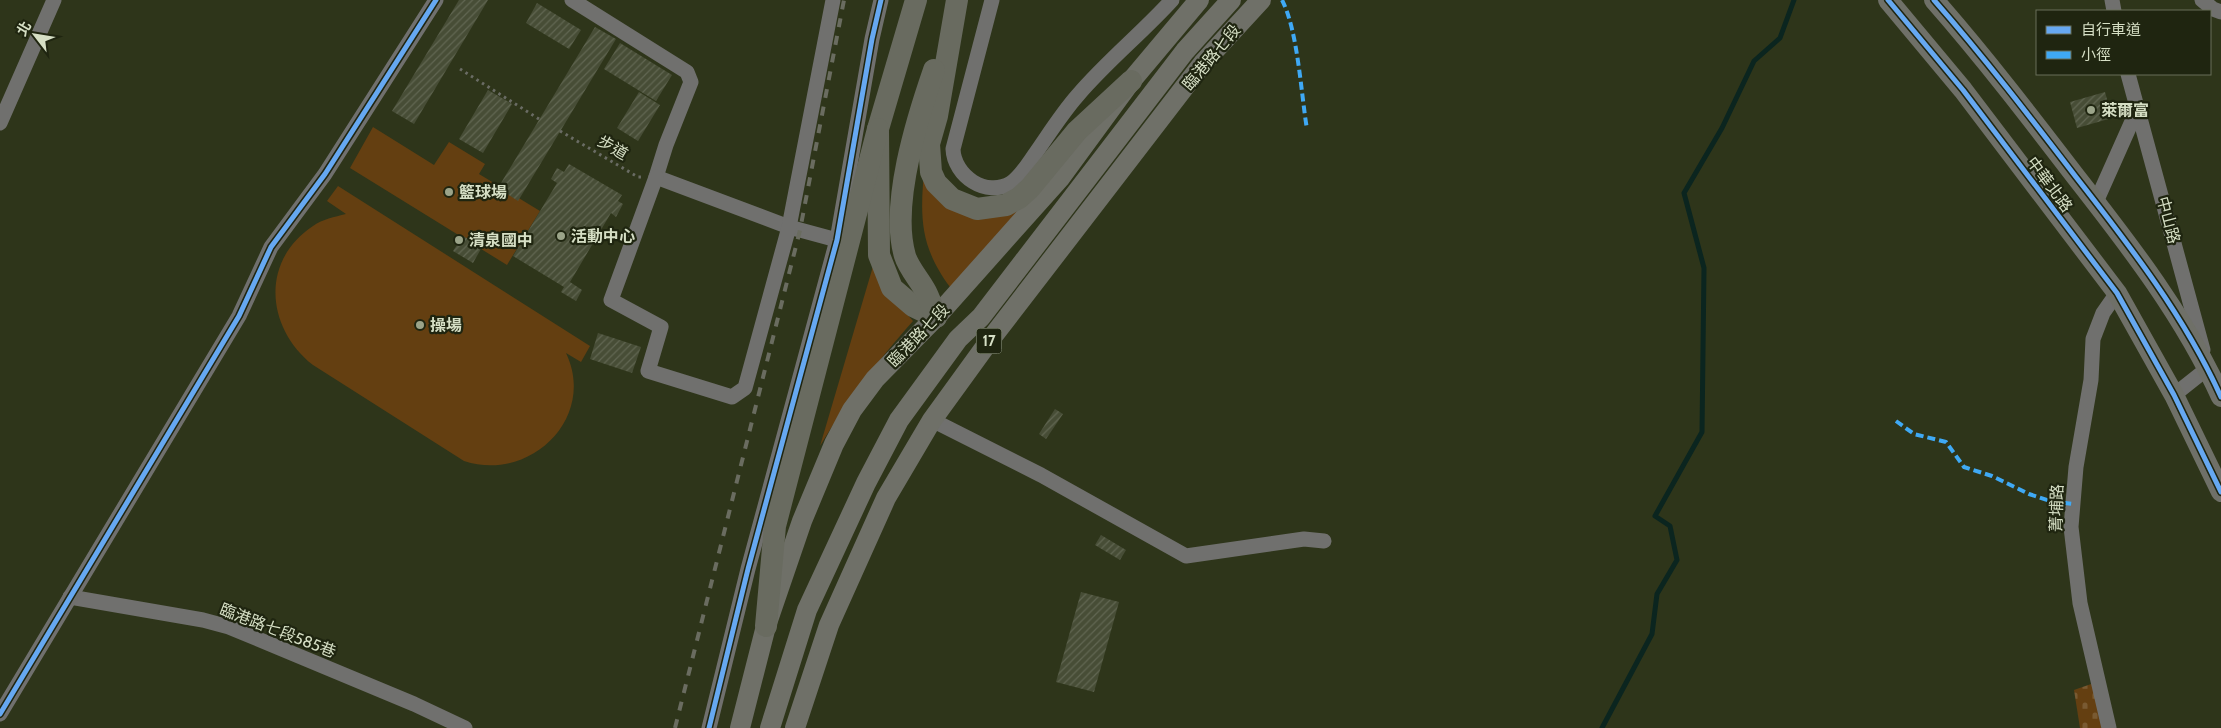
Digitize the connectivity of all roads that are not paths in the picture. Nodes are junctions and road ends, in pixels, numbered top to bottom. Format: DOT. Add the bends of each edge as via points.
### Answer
graph roads {
  1 [pos="54,0"];
  2 [pos="436,0"];
  3 [pos="572,0"];
  4 [pos="833,0"];
  5 [pos="881,0"];
  6 [pos="916,0"];
  7 [pos="992,0"];
  8 [pos="1172,0"];
  9 [pos="1199,0"];
  10 [pos="1231,0"];
  11 [pos="1260,0"];
  12 [pos="1888,0"];
  13 [pos="1934,0"];
  14 [pos="2202,0"];
  15 [pos="956,4"];
  16 [pos="2221,12"];
  17 [pos="1185,51"];
  18 [pos="1203,63"];
  19 [pos="2128,75"];
  20 [pos="1130,81"];
  21 [pos="2137,110"];
  22 [pos="0,123"];
  23 [pos="878,129"];
  24 [pos="656,177"];
  25 [pos="2096,202"];
  26 [pos="789,227"];
  27 [pos="837,240"];
  28 [pos="2117,293"];
  29 [pos="936,317"];
  30 [pos="958,339"];
  31 [pos="2214,368"];
  32 [pos="2174,395"];
  33 [pos="2221,398"];
  34 [pos="932,420"];
  35 [pos="2221,492"];
  36 [pos="1324,541"];
  37 [pos="70,597"];
  38 [pos="766,626"];
  39 [pos="0,714"];
  40 [pos="465,728"];
  41 [pos="709,728"];
  42 [pos="740,728"];
  43 [pos="770,728"];
  44 [pos="795,728"];
  45 [pos="2108,728"];
  1 -- 22 [label="street"];
  2 -- 37 [label="street" via="325,174 271,247 239,316"];
  3 -- 24 [label="street" via="691,77"];
  4 -- 26 [label="street"];
  5 -- 27 [label="street"];
  6 -- 23 [label="highway"];
  7 -- 8 [label="street" via="953,158 964,176 993,188 1002,187 1019,177 1078,95"];
  9 -- 20 [label="main road, 臨港路七段"];
  10 -- 17 [label="main road, 臨港路七段 / 17"];
  11 -- 18 [label="main road, 臨港路七段 / 17"];
  12 -- 28 [label="main road, 中華北路" via="1963,90"];
  13 -- 25 [label="main road, 中華北路" via="1986,60"];
  14 -- 16 [label="street"];
  15 -- 20 [label="highway" via="938,116 929,144 931,172 936,183 952,199 964,205 977,209 993,208 1019,198 1077,131"];
  15 -- 29 [label="highway" via="921,107 905,175 902,205 905,256"];
  17 -- 18 [label="main road"];
  17 -- 30 [label="main road, 臨港路七段 / 17" via="981,317"];
  18 -- 34 [label="main road, 臨港路七段 / 17"];
  19 -- 21 [label="street, 中山路"];
  20 -- 29 [label="main road, 臨港路七段" via="1060,178"];
  21 -- 25 [label="street"];
  21 -- 31 [label="street, 中山路"];
  23 -- 29 [label="highway" via="879,255 892,288 908,302"];
  23 -- 38 [label="highway" via="774,526"];
  24 -- 26 [label="street"];
  24 -- 26 [label="street" via="611,300 661,327 648,371 732,397 746,388"];
  25 -- 31 [label="main road, 中華北路" via="2141,260"];
  26 -- 27 [label="street"];
  27 -- 41 [label="street" via="748,569"];
  28 -- 32 [label="main road, 中華北路"];
  28 -- 45 [label="street, 菁埔路" via="2103,313 2092,338 2091,380 2076,467 2071,527 2080,604"];
  29 -- 30 [label="main road"];
  29 -- 38 [label="main road, 臨港路七段" via="876,379 834,444 802,522"];
  30 -- 43 [label="main road, 臨港路七段 / 17" via="899,420 866,483 807,610"];
  31 -- 32 [label="street"];
  31 -- 33 [label="main road, 中山路"];
  32 -- 35 [label="main road"];
  34 -- 36 [label="street" via="1041,475 1186,556 1304,539"];
  34 -- 44 [label="main road, 臨港路七段 / 17" via="886,498 837,607"];
  37 -- 39 [label="street"];
  37 -- 40 [label="street, 臨港路七段585巷" via="229,627"];
  38 -- 42 [label="main road, 臨港路七段"];
}
